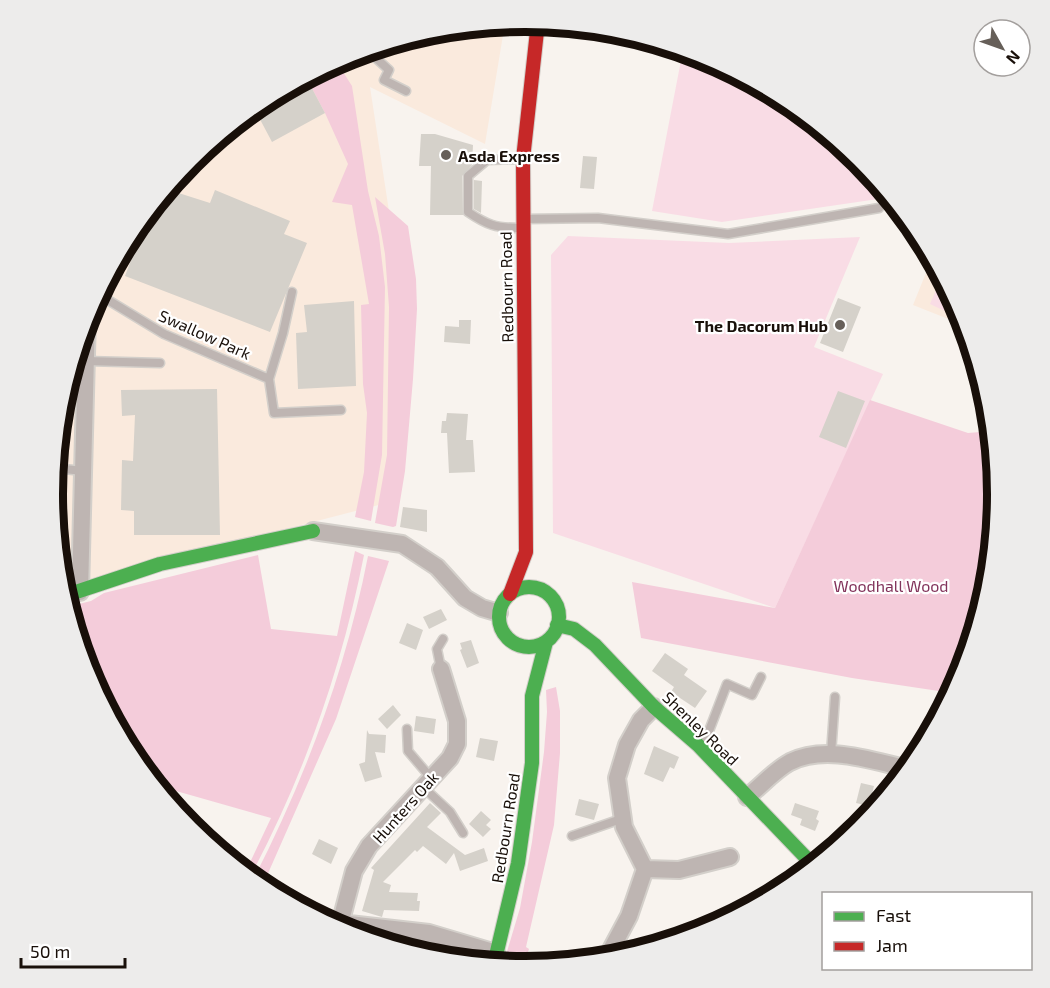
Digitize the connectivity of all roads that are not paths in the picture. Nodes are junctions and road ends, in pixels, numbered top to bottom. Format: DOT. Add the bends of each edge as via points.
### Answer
graph roads {
  1 [pos="537,32"];
  2 [pos="374,57"];
  3 [pos="406,92"];
  4 [pos="523,159"];
  5 [pos="879,208"];
  6 [pos="522,224"];
  7 [pos="292,292"];
  8 [pos="106,299"];
  9 [pos="86,347"];
  10 [pos="86,361"];
  11 [pos="160,363"];
  12 [pos="269,379"];
  13 [pos="341,410"];
  14 [pos="63,469"];
  15 [pos="83,471"];
  16 [pos="313,531"];
  17 [pos="526,552"];
  18 [pos="72,590"];
  19 [pos="73,594"];
  20 [pos="510,594"];
  21 [pos="547,594"];
  22 [pos="499,613"];
  23 [pos="557,625"];
  24 [pos="443,639"];
  25 [pos="511,641"];
  26 [pos="546,642"];
  27 [pos="441,669"];
  28 [pos="761,677"];
  29 [pos="532,696"];
  30 [pos="835,698"];
  31 [pos="654,707"];
  32 [pos="407,729"];
  33 [pos="698,745"];
  34 [pos="831,754"];
  35 [pos="898,767"];
  36 [pos="427,782"];
  37 [pos="747,797"];
  38 [pos="621,819"];
  39 [pos="463,833"];
  40 [pos="573,836"];
  41 [pos="729,857"];
  42 [pos="808,860"];
  43 [pos="645,869"];
  44 [pos="341,918"];
  45 [pos="364,927"];
  46 [pos="611,949"];
  47 [pos="488,955"];
  48 [pos="495,956"];
  1 -- 4 [label="main road, Redbourn Road"];
  2 -- 3 [label="lane" via="389,70 384,80"];
  4 -- 6 [label="main road, Redbourn Road"];
  4 -- 6 [label="lane" via="487,160 468,176 468,212 501,228"];
  5 -- 6 [label="lane" via="728,234 598,218"];
  6 -- 17 [label="main road, Redbourn Road"];
  7 -- 12 [label="lane, Swallow Park"];
  8 -- 12 [label="lane, Swallow Park" via="164,334"];
  9 -- 10 [label="street"];
  10 -- 11 [label="lane"];
  10 -- 15 [label="street"];
  12 -- 13 [label="lane, Swallow Park" via="274,413"];
  14 -- 15 [label="lane"];
  15 -- 18 [label="street"];
  16 -- 19 [label="main road" via="160,564"];
  16 -- 22 [label="street" via="402,544 437,567 465,598"];
  17 -- 20 [label="main road, Redbourn Road"];
  17 -- 21 [label="main road, Redbourn Road"];
  20 -- 21 [label="main road" via="531,588"];
  20 -- 22 [label="main road"];
  21 -- 23 [label="main road" via="557,608"];
  22 -- 25 [label="main road" via="501,629"];
  23 -- 26 [label="main road"];
  23 -- 31 [label="main road, Shenley Road" via="574,629 595,645"];
  24 -- 27 [label="lane" via="437,649"];
  25 -- 26 [label="main road" via="528,647"];
  25 -- 29 [label="main road, Redbourn Road"];
  26 -- 29 [label="main road, Redbourn Road"];
  27 -- 36 [label="street, Hunters Oak" via="453,684 457,744 450,758"];
  28 -- 33 [label="lane" via="752,694 727,684 707,736"];
  29 -- 48 [label="main road, Redbourn Road" via="529,794 518,863"];
  30 -- 34 [label="lane"];
  31 -- 33 [label="main road, Shenley Road"];
  31 -- 38 [label="street" via="641,720 627,745 618,778"];
  32 -- 36 [label="lane" via="408,750"];
  33 -- 37 [label="main road, Shenley Road"];
  34 -- 35 [label="street"];
  34 -- 37 [label="street" via="790,762"];
  36 -- 39 [label="lane"];
  36 -- 44 [label="street, Hunters Oak" via="369,846 354,871"];
  37 -- 42 [label="main road, Shenley Road"];
  38 -- 40 [label="lane"];
  38 -- 43 [label="street"];
  41 -- 43 [label="street" via="679,870"];
  43 -- 46 [label="street" via="629,915"];
  45 -- 47 [label="street" via="429,933"];
}
